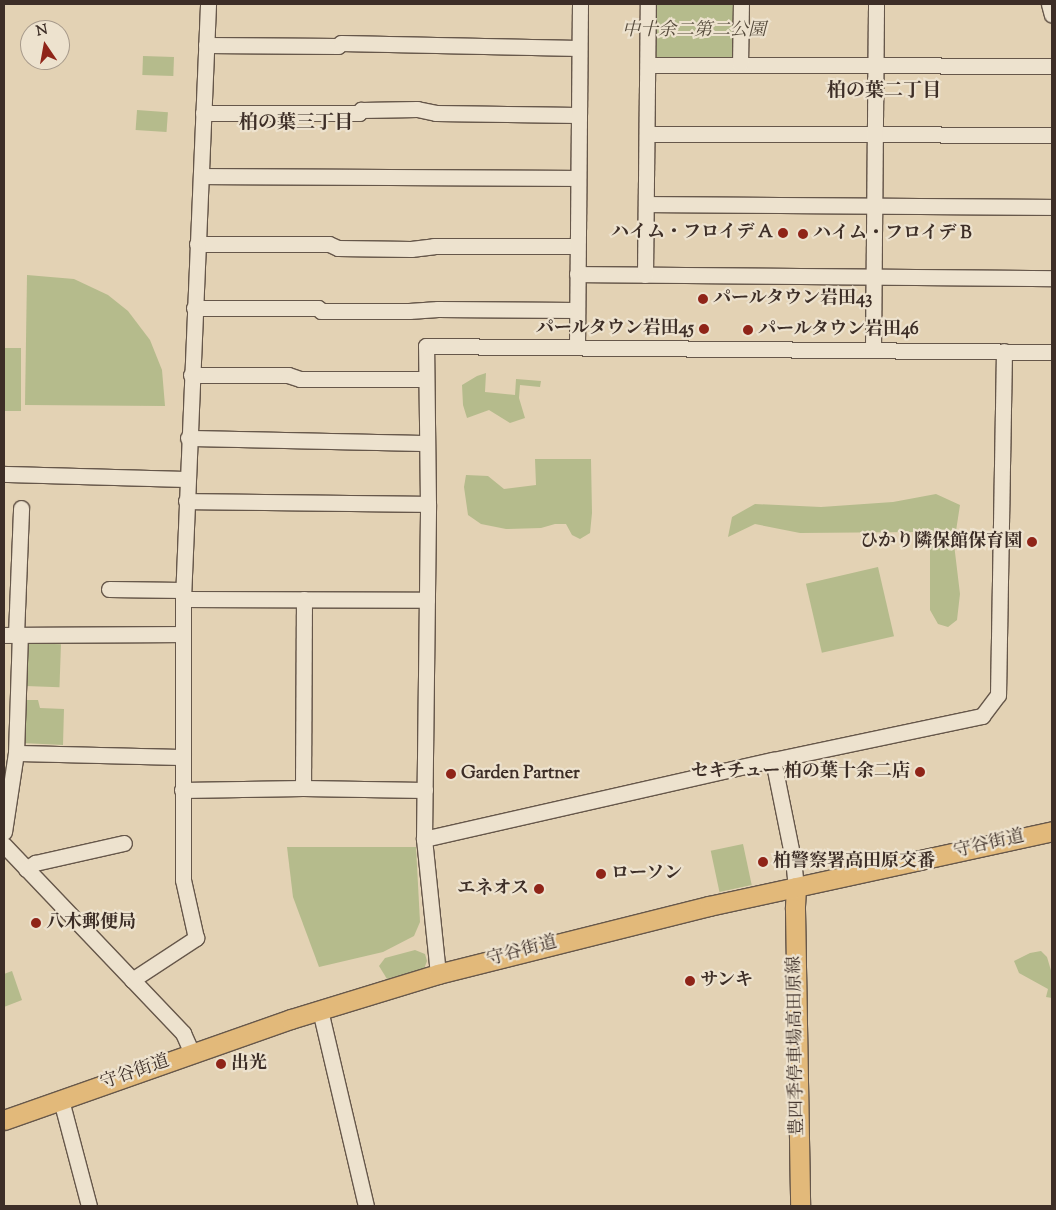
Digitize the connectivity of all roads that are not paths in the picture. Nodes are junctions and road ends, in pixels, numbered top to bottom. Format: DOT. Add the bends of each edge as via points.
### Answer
graph roads {
  1 [pos="208,4"];
  2 [pos="580,4"];
  3 [pos="648,4"];
  4 [pos="741,4"];
  5 [pos="876,4"];
  6 [pos="1049,4"];
  7 [pos="1052,15"];
  8 [pos="206,45"];
  9 [pos="580,48"];
  10 [pos="648,64"];
  11 [pos="740,65"];
  12 [pos="875,66"];
  13 [pos="1052,66"];
  14 [pos="203,113"];
  15 [pos="578,115"];
  16 [pos="647,134"];
  17 [pos="1052,135"];
  18 [pos="875,136"];
  19 [pos="201,176"];
  20 [pos="578,178"];
  21 [pos="647,204"];
  22 [pos="875,206"];
  23 [pos="1052,207"];
  24 [pos="197,244"];
  25 [pos="577,246"];
  26 [pos="577,274"];
  27 [pos="645,275"];
  28 [pos="874,277"];
  29 [pos="1052,278"];
  30 [pos="194,308"];
  31 [pos="577,310"];
  32 [pos="577,347"];
  33 [pos="873,350"];
  34 [pos="1004,351"];
  35 [pos="1052,352"];
  36 [pos="191,375"];
  37 [pos="426,379"];
  38 [pos="188,438"];
  39 [pos="427,443"];
  40 [pos="4,474"];
  41 [pos="186,478"];
  42 [pos="186,501"];
  43 [pos="428,504"];
  44 [pos="21,508"];
  45 [pos="110,589"];
  46 [pos="183,595"];
  47 [pos="304,599"];
  48 [pos="427,600"];
  49 [pos="182,634"];
  50 [pos="13,635"];
  51 [pos="16,753"];
  52 [pos="183,757"];
  53 [pos="774,760"];
  54 [pos="303,788"];
  55 [pos="182,790"];
  56 [pos="424,790"];
  57 [pos="1052,831"];
  58 [pos="4,832"];
  59 [pos="424,839"];
  60 [pos="124,843"];
  61 [pos="4,845"];
  62 [pos="26,869"];
  63 [pos="796,886"];
  64 [pos="438,974"];
  65 [pos="132,980"];
  66 [pos="320,1010"];
  67 [pos="192,1053"];
  68 [pos="61,1100"];
  69 [pos="4,1120"];
  70 [pos="89,1206"];
  71 [pos="366,1206"];
  72 [pos="800,1206"];
  1 -- 8 [label="street"];
  2 -- 9 [label="street"];
  3 -- 10 [label="street"];
  4 -- 11 [label="street"];
  5 -- 12 [label="street"];
  6 -- 7 [label="street"];
  8 -- 9 [label="street" via="338,46 341,43"];
  8 -- 14 [label="street"];
  9 -- 15 [label="street"];
  10 -- 11 [label="street"];
  10 -- 16 [label="street"];
  11 -- 12 [label="street"];
  12 -- 13 [label="street"];
  12 -- 18 [label="street"];
  14 -- 15 [label="street" via="359,113 362,110 417,109 436,113"];
  14 -- 19 [label="street"];
  15 -- 20 [label="street"];
  16 -- 18 [label="street"];
  16 -- 21 [label="street"];
  17 -- 18 [label="street"];
  18 -- 22 [label="street"];
  19 -- 20 [label="street"];
  19 -- 24 [label="street"];
  20 -- 25 [label="street"];
  21 -- 22 [label="street"];
  21 -- 27 [label="street"];
  22 -- 23 [label="street"];
  22 -- 28 [label="street"];
  24 -- 25 [label="street" via="329,244 338,248 411,249 434,246"];
  24 -- 30 [label="street"];
  25 -- 26 [label="street"];
  26 -- 27 [label="street"];
  26 -- 31 [label="street"];
  27 -- 28 [label="street"];
  28 -- 29 [label="street"];
  28 -- 33 [label="street"];
  30 -- 31 [label="street"];
  30 -- 36 [label="street"];
  31 -- 32 [label="street"];
  32 -- 33 [label="street"];
  32 -- 37 [label="street" via="426,346"];
  33 -- 34 [label="street"];
  34 -- 35 [label="street"];
  34 -- 53 [label="street" via="998,695 982,716"];
  36 -- 37 [label="street"];
  36 -- 38 [label="street"];
  37 -- 39 [label="street"];
  38 -- 39 [label="street"];
  38 -- 41 [label="street"];
  39 -- 43 [label="street"];
  40 -- 41 [label="street"];
  41 -- 42 [label="street"];
  42 -- 43 [label="street"];
  42 -- 46 [label="street"];
  43 -- 48 [label="street"];
  44 -- 50 [label="street"];
  45 -- 46 [label="street"];
  46 -- 47 [label="street"];
  46 -- 49 [label="street"];
  47 -- 48 [label="street"];
  47 -- 54 [label="street"];
  48 -- 56 [label="street"];
  49 -- 50 [label="street"];
  49 -- 52 [label="street"];
  50 -- 51 [label="street"];
  51 -- 52 [label="street"];
  51 -- 58 [label="street"];
  52 -- 55 [label="street"];
  53 -- 59 [label="street"];
  53 -- 63 [label="street" via="794,859"];
  54 -- 55 [label="street"];
  54 -- 56 [label="street"];
  55 -- 65 [label="street" via="183,880 196,938"];
  56 -- 59 [label="street"];
  57 -- 63 [label="main road, 守谷街道"];
  59 -- 64 [label="street"];
  60 -- 62 [label="street" via="35,863"];
  61 -- 62 [label="street"];
  62 -- 65 [label="street"];
  63 -- 64 [label="main road, 守谷街道"];
  63 -- 72 [label="main road, 豊四季停車場高田原線"];
  64 -- 66 [label="main road, 守谷街道"];
  65 -- 67 [label="street" via="183,1033"];
  66 -- 67 [label="main road, 守谷街道"];
  66 -- 71 [label="street"];
  67 -- 68 [label="main road, 守谷街道"];
  68 -- 69 [label="main road, 守谷街道"];
  68 -- 70 [label="street"];
}
